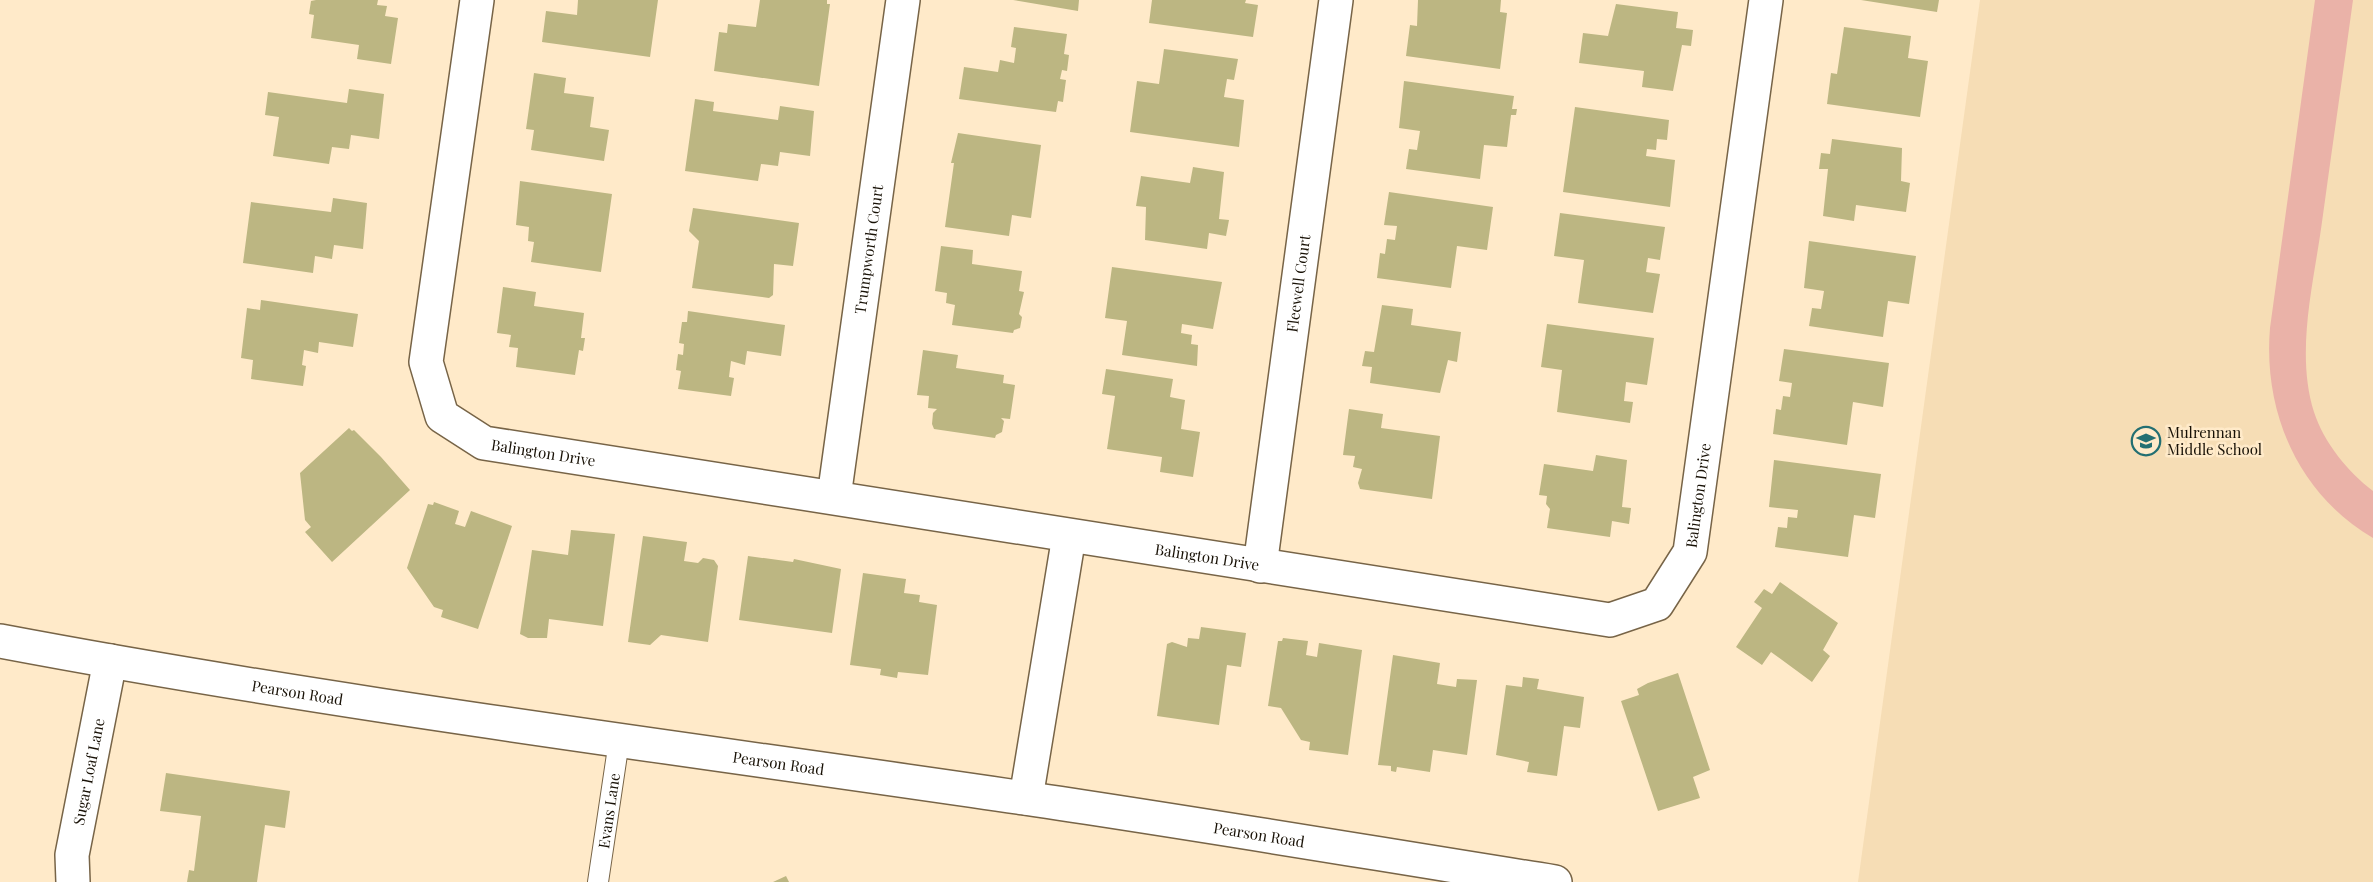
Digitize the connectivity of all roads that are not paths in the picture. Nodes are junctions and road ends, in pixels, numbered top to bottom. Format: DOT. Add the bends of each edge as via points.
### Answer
graph roads {
  1 [pos="477,0"];
  2 [pos="903,0"];
  3 [pos="1336,0"];
  4 [pos="1766,0"];
  5 [pos="834,497"];
  6 [pos="1069,536"];
  7 [pos="1260,566"];
  8 [pos="0,641"];
  9 [pos="110,662"];
  10 [pos="619,741"];
  11 [pos="1026,798"];
  12 [pos="73,882"];
  13 [pos="598,882"];
  14 [pos="1556,882"];
  1 -- 5 [label="street, Balington Drive" via="426,362 442,416 484,443"];
  2 -- 5 [label="street, Trumpworth Court"];
  3 -- 7 [label="street, Fleewell Court"];
  4 -- 7 [label="street, Balington Drive" via="1690,552 1657,604 1610,620"];
  5 -- 6 [label="street, Balington Drive"];
  6 -- 7 [label="street, Balington Drive"];
  6 -- 11 [label="street"];
  8 -- 9 [label="street, Pearson Road"];
  9 -- 10 [label="street, Pearson Road"];
  9 -- 12 [label="street, Sugar Loaf Lane" via="72,855"];
  10 -- 11 [label="street, Pearson Road"];
  10 -- 13 [label="lane, Evans Lane"];
  11 -- 14 [label="street, Pearson Road"];
}
